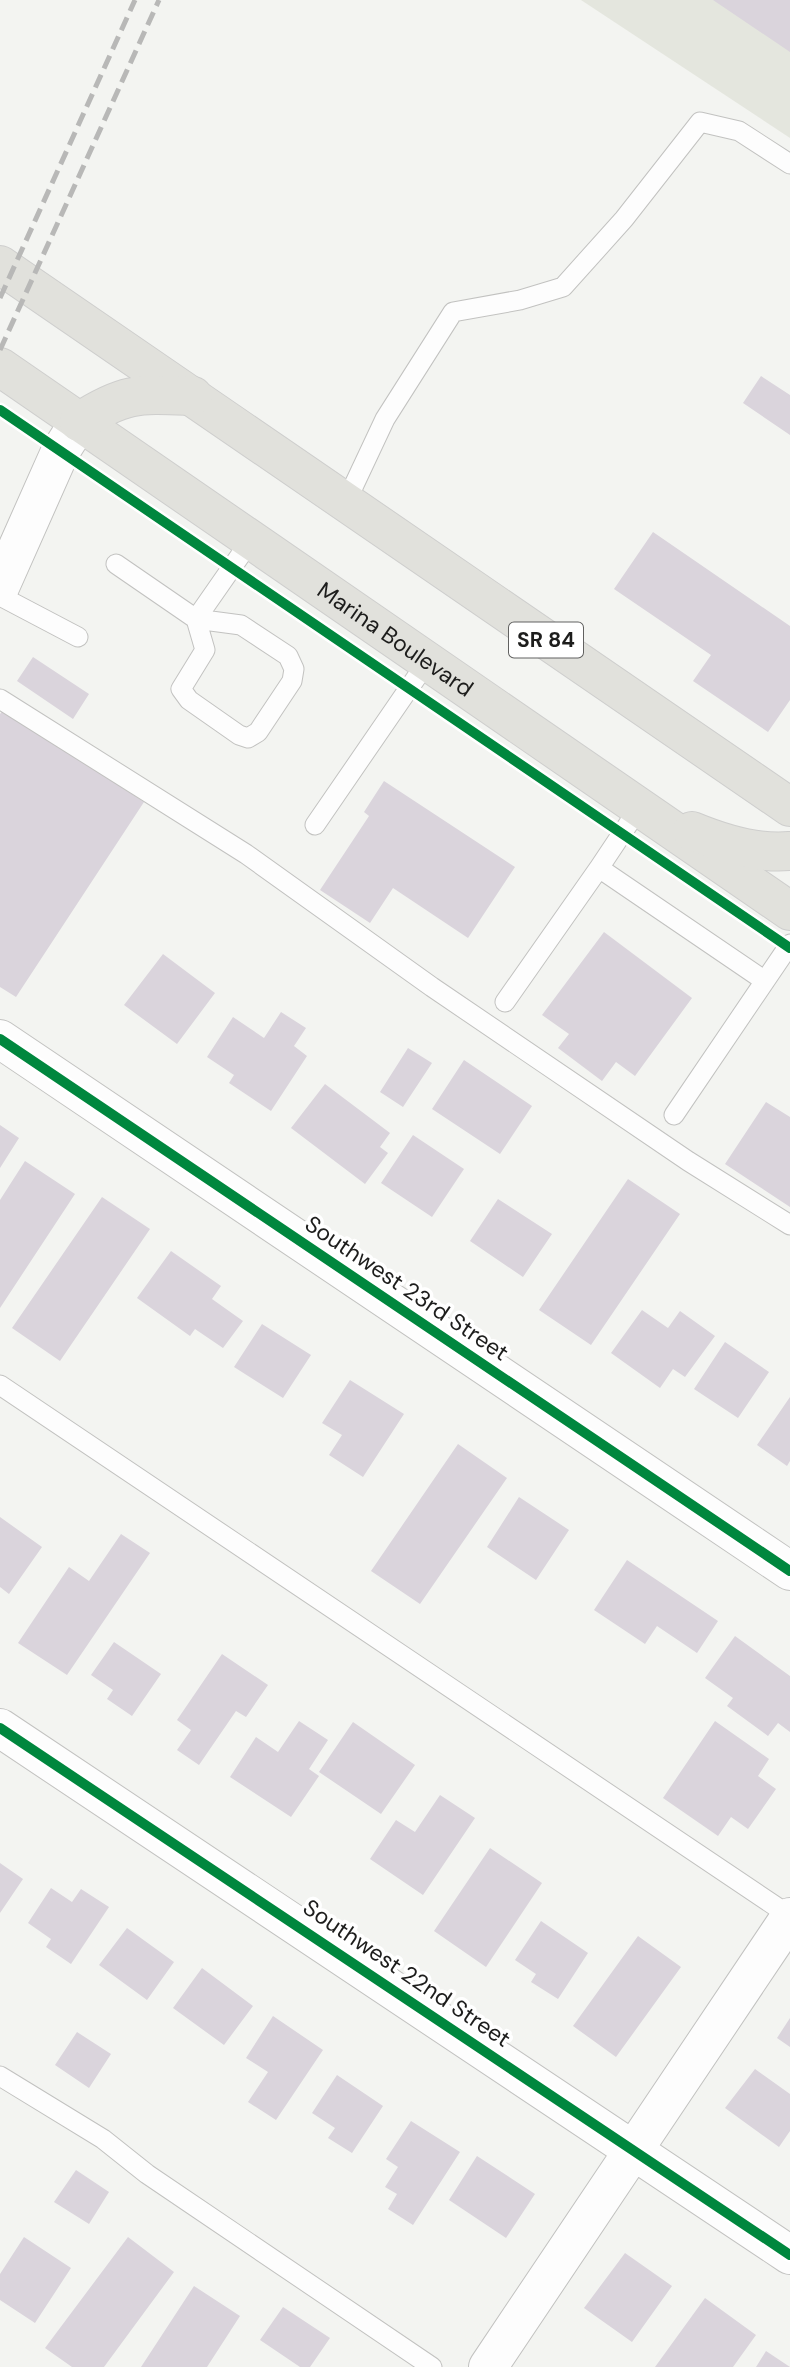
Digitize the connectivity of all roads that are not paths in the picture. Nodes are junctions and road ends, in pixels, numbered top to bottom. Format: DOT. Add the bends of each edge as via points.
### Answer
graph roads {
  1 [pos="790,164"];
  2 [pos="0,265"];
  3 [pos="0,367"];
  4 [pos="193,396"];
  5 [pos="79,422"];
  6 [pos="346,502"];
  7 [pos="251,540"];
  8 [pos="116,564"];
  9 [pos="0,587"];
  10 [pos="0,597"];
  11 [pos="196,619"];
  12 [pos="78,637"];
  13 [pos="427,662"];
  14 [pos="0,699"];
  15 [pos="786,799"];
  16 [pos="639,808"];
  17 [pos="315,825"];
  18 [pos="790,851"];
  19 [pos="599,867"];
  20 [pos="790,911"];
  21 [pos="790,944"];
  22 [pos="765,981"];
  23 [pos="505,1002"];
  24 [pos="0,1039"];
  25 [pos="674,1115"];
  26 [pos="790,1225"];
  27 [pos="0,1385"];
  28 [pos="790,1571"];
  29 [pos="0,1728"];
  30 [pos="790,1916"];
  31 [pos="0,2076"];
  32 [pos="632,2148"];
  33 [pos="790,2255"];
  34 [pos="432,2367"];
  35 [pos="488,2367"];
  1 -- 6 [label="lane" via="739,131 700,122 563,287 453,312 386,419"];
  2 -- 4 [label="main road, SR 84"];
  3 -- 5 [label="main road, Marina Boulevard"];
  4 -- 5 [label="main road" via="138,394 109,403"];
  4 -- 6 [label="main road, SR 84"];
  5 -- 7 [label="main road, Marina Boulevard"];
  5 -- 9 [label="street" via="60,452"];
  6 -- 15 [label="main road, SR 84"];
  7 -- 11 [label="lane"];
  7 -- 13 [label="main road, Marina Boulevard"];
  8 -- 11 [label="lane"];
  10 -- 12 [label="lane"];
  11 -- 11 [label="lane" via="205,650 181,689 189,700 248,738 258,732 292,681 294,669 288,656 241,625"];
  13 -- 16 [label="main road, Marina Boulevard"];
  13 -- 17 [label="lane"];
  14 -- 26 [label="lane" via="246,854 443,995"];
  16 -- 18 [label="main road" via="713,840 777,853"];
  16 -- 19 [label="lane"];
  16 -- 20 [label="main road, Marina Boulevard"];
  19 -- 22 [label="lane"];
  19 -- 23 [label="lane"];
  21 -- 22 [label="lane"];
  22 -- 25 [label="lane"];
  24 -- 28 [label="street, Southwest 23rd Street"];
  27 -- 30 [label="lane"];
  29 -- 32 [label="street, Southwest 22nd Street"];
  30 -- 32 [label="street"];
  31 -- 34 [label="lane" via="103,2139 147,2174"];
  32 -- 33 [label="street, Southwest 22nd Street"];
  32 -- 35 [label="street"];
}
